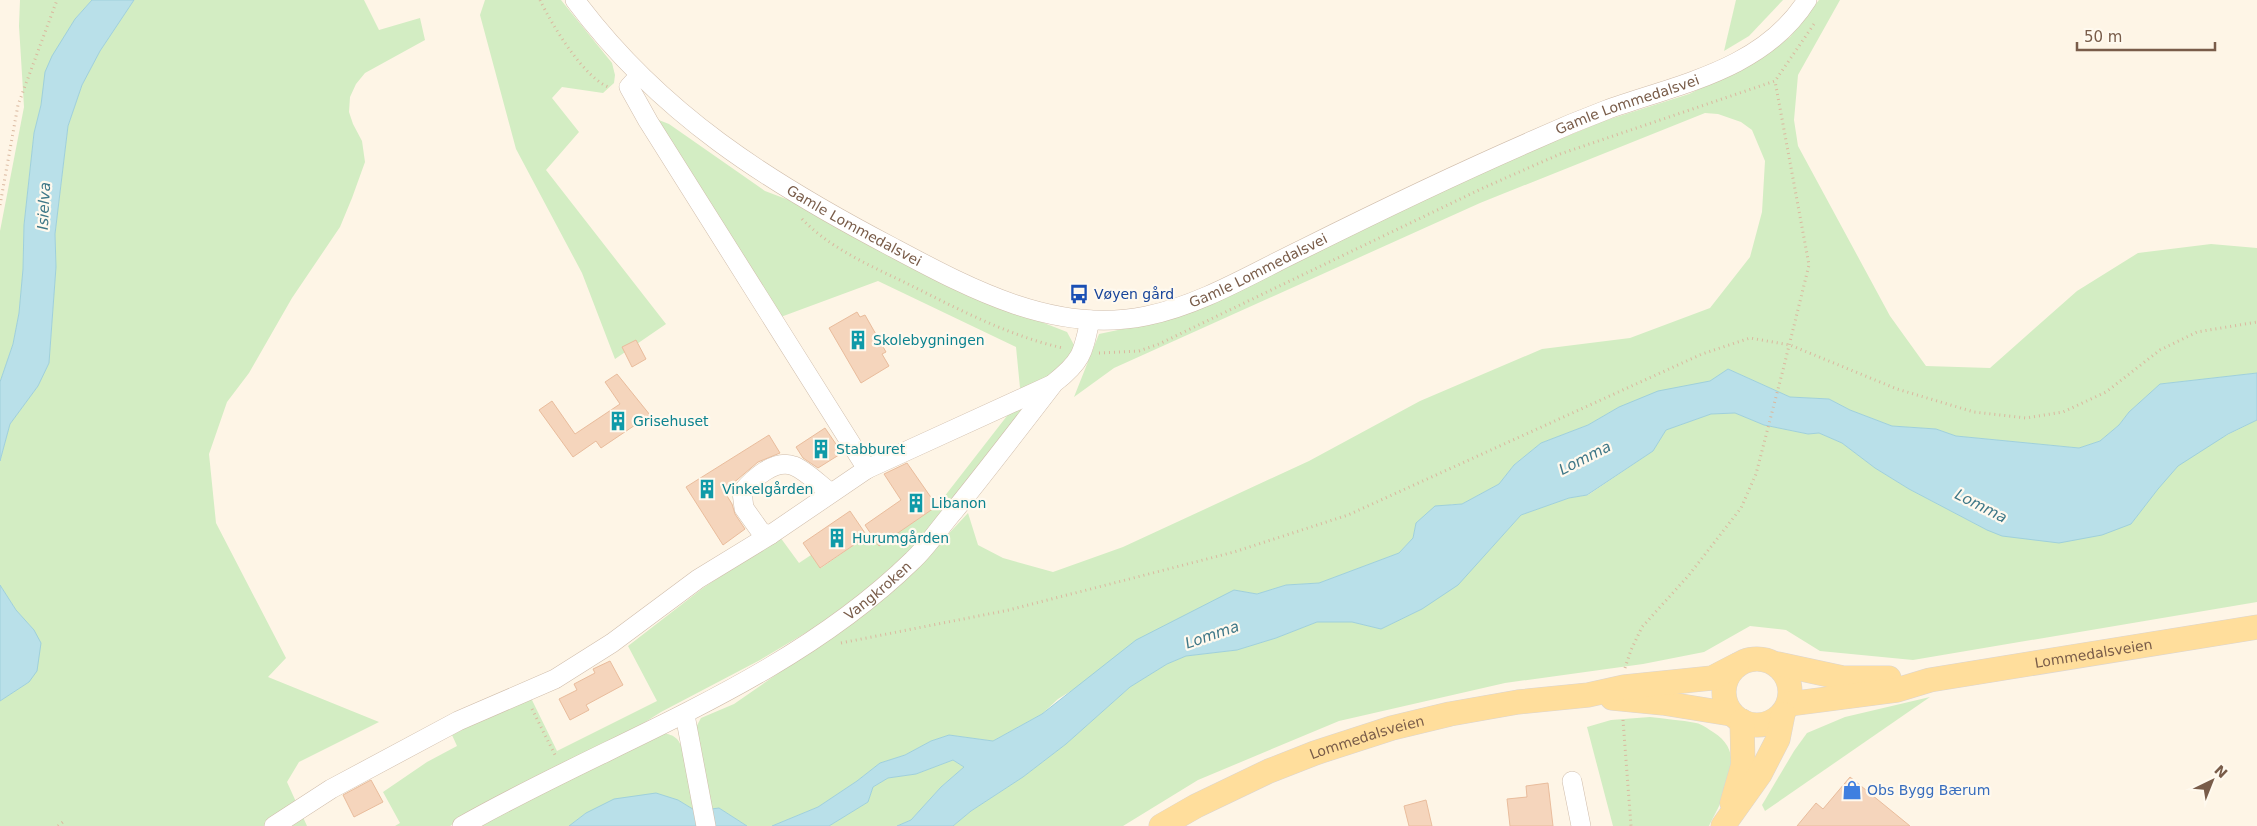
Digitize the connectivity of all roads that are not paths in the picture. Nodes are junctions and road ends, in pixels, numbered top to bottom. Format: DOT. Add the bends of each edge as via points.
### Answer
graph roads {
  1 [pos="575,0"];
  2 [pos="1807,0"];
  3 [pos="640,75"];
  4 [pos="1090,320"];
  5 [pos="1054,383"];
  6 [pos="866,469"];
  7 [pos="831,494"];
  8 [pos="770,535"];
  9 [pos="2257,627"];
  10 [pos="1778,664"];
  11 [pos="1737,665"];
  12 [pos="1930,680"];
  13 [pos="1588,695"];
  14 [pos="1786,709"];
  15 [pos="685,715"];
  16 [pos="1736,718"];
  17 [pos="1572,781"];
  18 [pos="1726,821"];
  19 [pos="274,826"];
  20 [pos="462,826"];
  21 [pos="706,826"];
  22 [pos="1161,826"];
  23 [pos="1581,826"];
  1 -- 3 [label="street, Gamle Lommedalsvei"];
  2 -- 4 [label="street, Gamle Lommedalsvei" via="1792,21 1767,44 1730,67 1549,133 1182,306 1117,321"];
  3 -- 4 [label="street, Gamle Lommedalsvei" via="725,148 841,220 958,282 1035,311"];
  3 -- 6 [label="street" via="629,87 634,96"];
  4 -- 5 [label="street, Vangkroken" via="1083,352 1071,370"];
  5 -- 6 [label="street"];
  5 -- 15 [label="street, Vangkroken" via="914,559 851,613 804,646"];
  6 -- 7 [label="street"];
  7 -- 8 [label="street"];
  7 -- 8 [label="street" via="793,466 778,464 752,480 742,492 744,508 761,532"];
  8 -- 19 [label="street" via="698,579 612,643 555,679 450,726 331,790"];
  9 -- 12 [label="main road, Lommedalsveien"];
  10 -- 11 [label="main road" via="1751,659"];
  10 -- 12 [label="main road, Lommedalsveien" via="1843,678"];
  10 -- 14 [label="main road" via="1786,673 1791,688"];
  11 -- 13 [label="main road, Lommedalsveien" via="1712,678 1624,687"];
  11 -- 16 [label="main road" via="1727,677 1724,692 1726,703"];
  12 -- 14 [label="main road, Lommedalsveien" via="1897,690"];
  13 -- 16 [label="main road, Lommedalsveien" via="1671,704"];
  13 -- 22 [label="main road, Lommedalsveien" via="1477,709 1384,730 1269,771"];
  14 -- 16 [label="main road" via="1764,725 1753,726"];
  14 -- 18 [label="main road" via="1778,739 1760,774"];
  15 -- 20 [label="street, Vangkroken"];
  15 -- 21 [label="street"];
  16 -- 18 [label="main road" via="1743,765"];
  17 -- 23 [label="street"];
}
